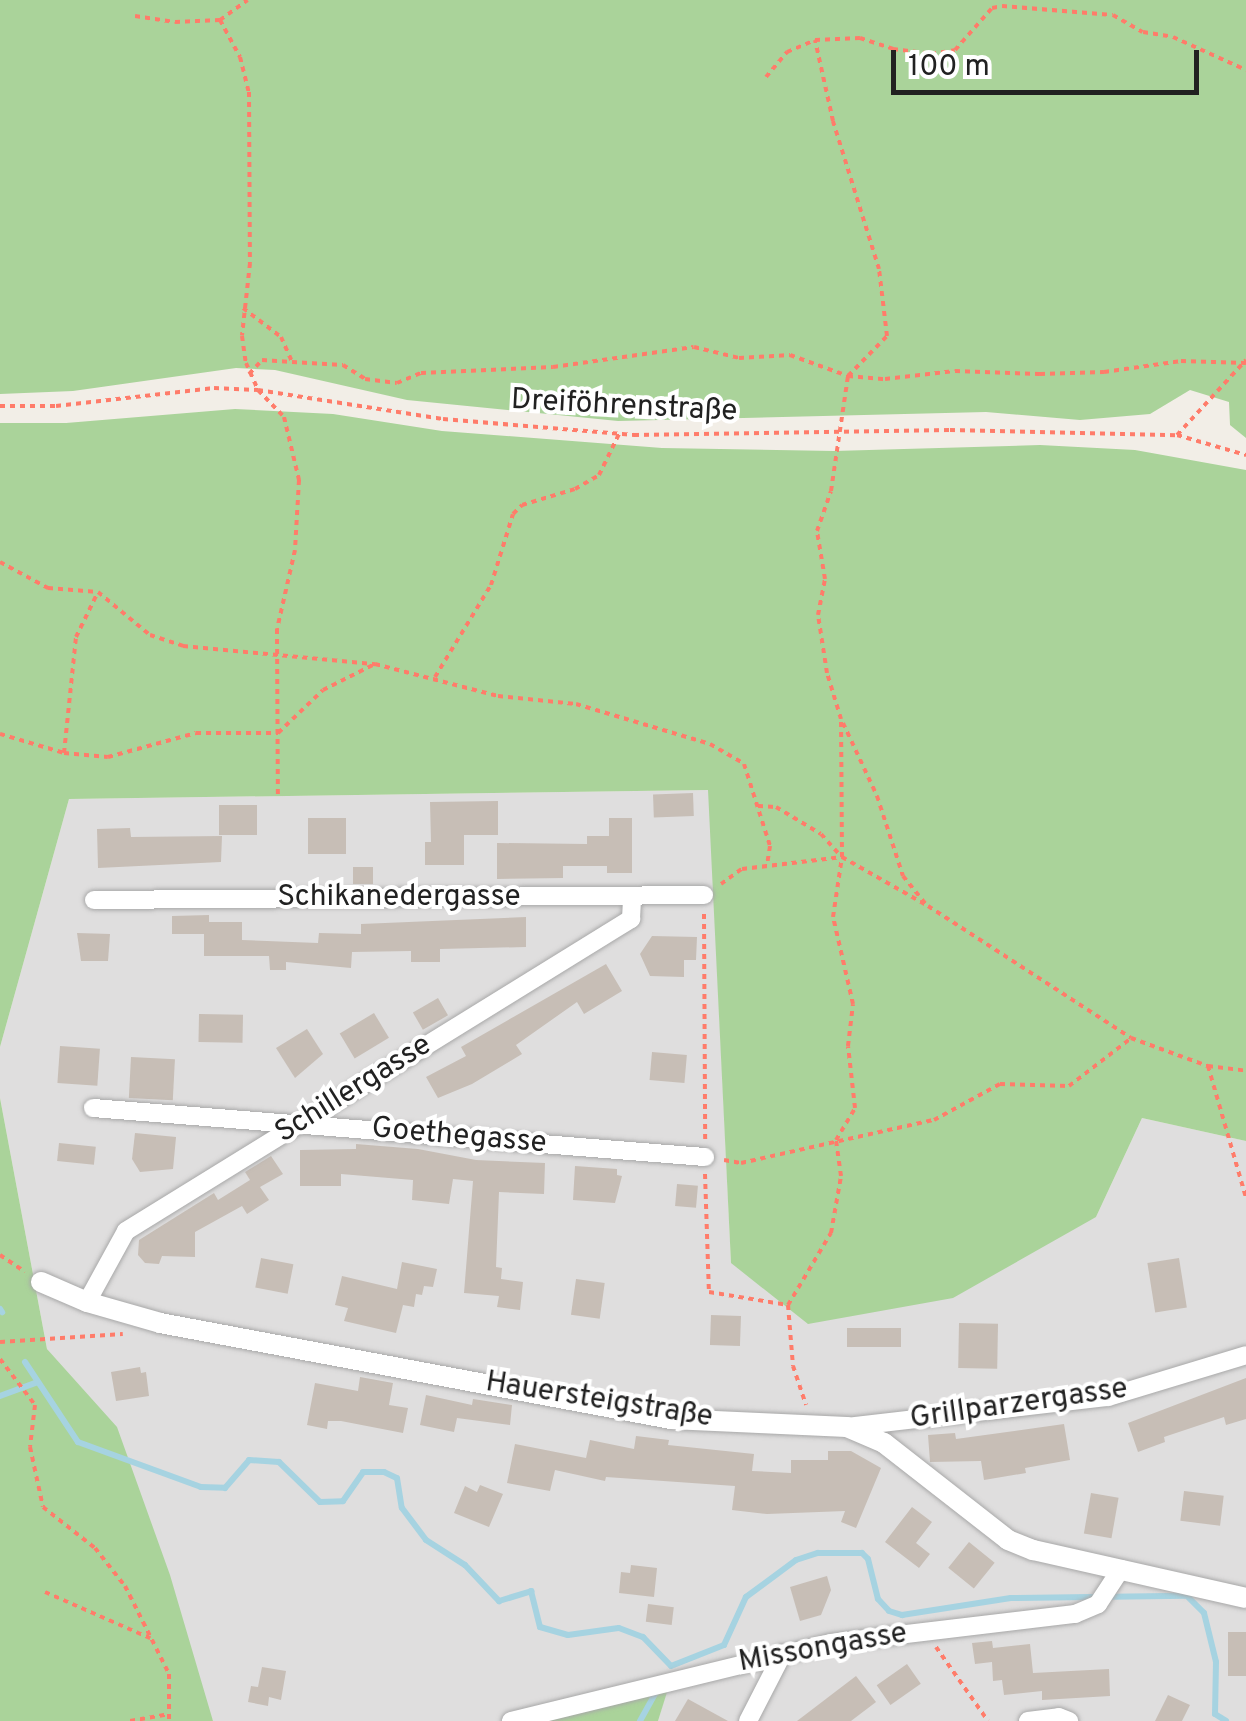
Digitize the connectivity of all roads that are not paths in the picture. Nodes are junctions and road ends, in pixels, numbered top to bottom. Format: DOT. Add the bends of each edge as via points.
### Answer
graph roads {
  1 [pos="704,895"];
  2 [pos="632,896"];
  3 [pos="94,900"];
  4 [pos="92,1108"];
  5 [pos="299,1124"];
  6 [pos="705,1157"];
  7 [pos="41,1282"];
  8 [pos="87,1302"];
  9 [pos="1246,1356"];
  10 [pos="847,1427"];
  11 [pos="1118,1574"];
  12 [pos="1246,1598"];
  13 [pos="783,1653"];
  14 [pos="1029,1720"];
  15 [pos="511,1721"];
  16 [pos="748,1721"];
  17 [pos="1070,1721"];
  1 -- 2 [label="street, Schikanedergasse"];
  2 -- 3 [label="street, Schikanedergasse"];
  2 -- 5 [label="street, Schillergasse" via="631,919"];
  4 -- 5 [label="street, Goethegasse"];
  5 -- 6 [label="street, Goethegasse"];
  5 -- 8 [label="street, Schillergasse" via="126,1231"];
  7 -- 8 [label="street, Hauersteigstraße"];
  8 -- 10 [label="street, Hauersteigstraße" via="160,1323 671,1419"];
  9 -- 10 [label="street, Grillparzergasse" via="1108,1397"];
  10 -- 11 [label="street, Hauersteigstraße" via="884,1444 1008,1540"];
  11 -- 12 [label="street, Hauersteigstraße"];
  11 -- 13 [label="street, Missongasse" via="1098,1604 1075,1614"];
  13 -- 15 [label="street, Missongasse"];
  13 -- 16 [label="street"];
  14 -- 17 [label="street"];
}
